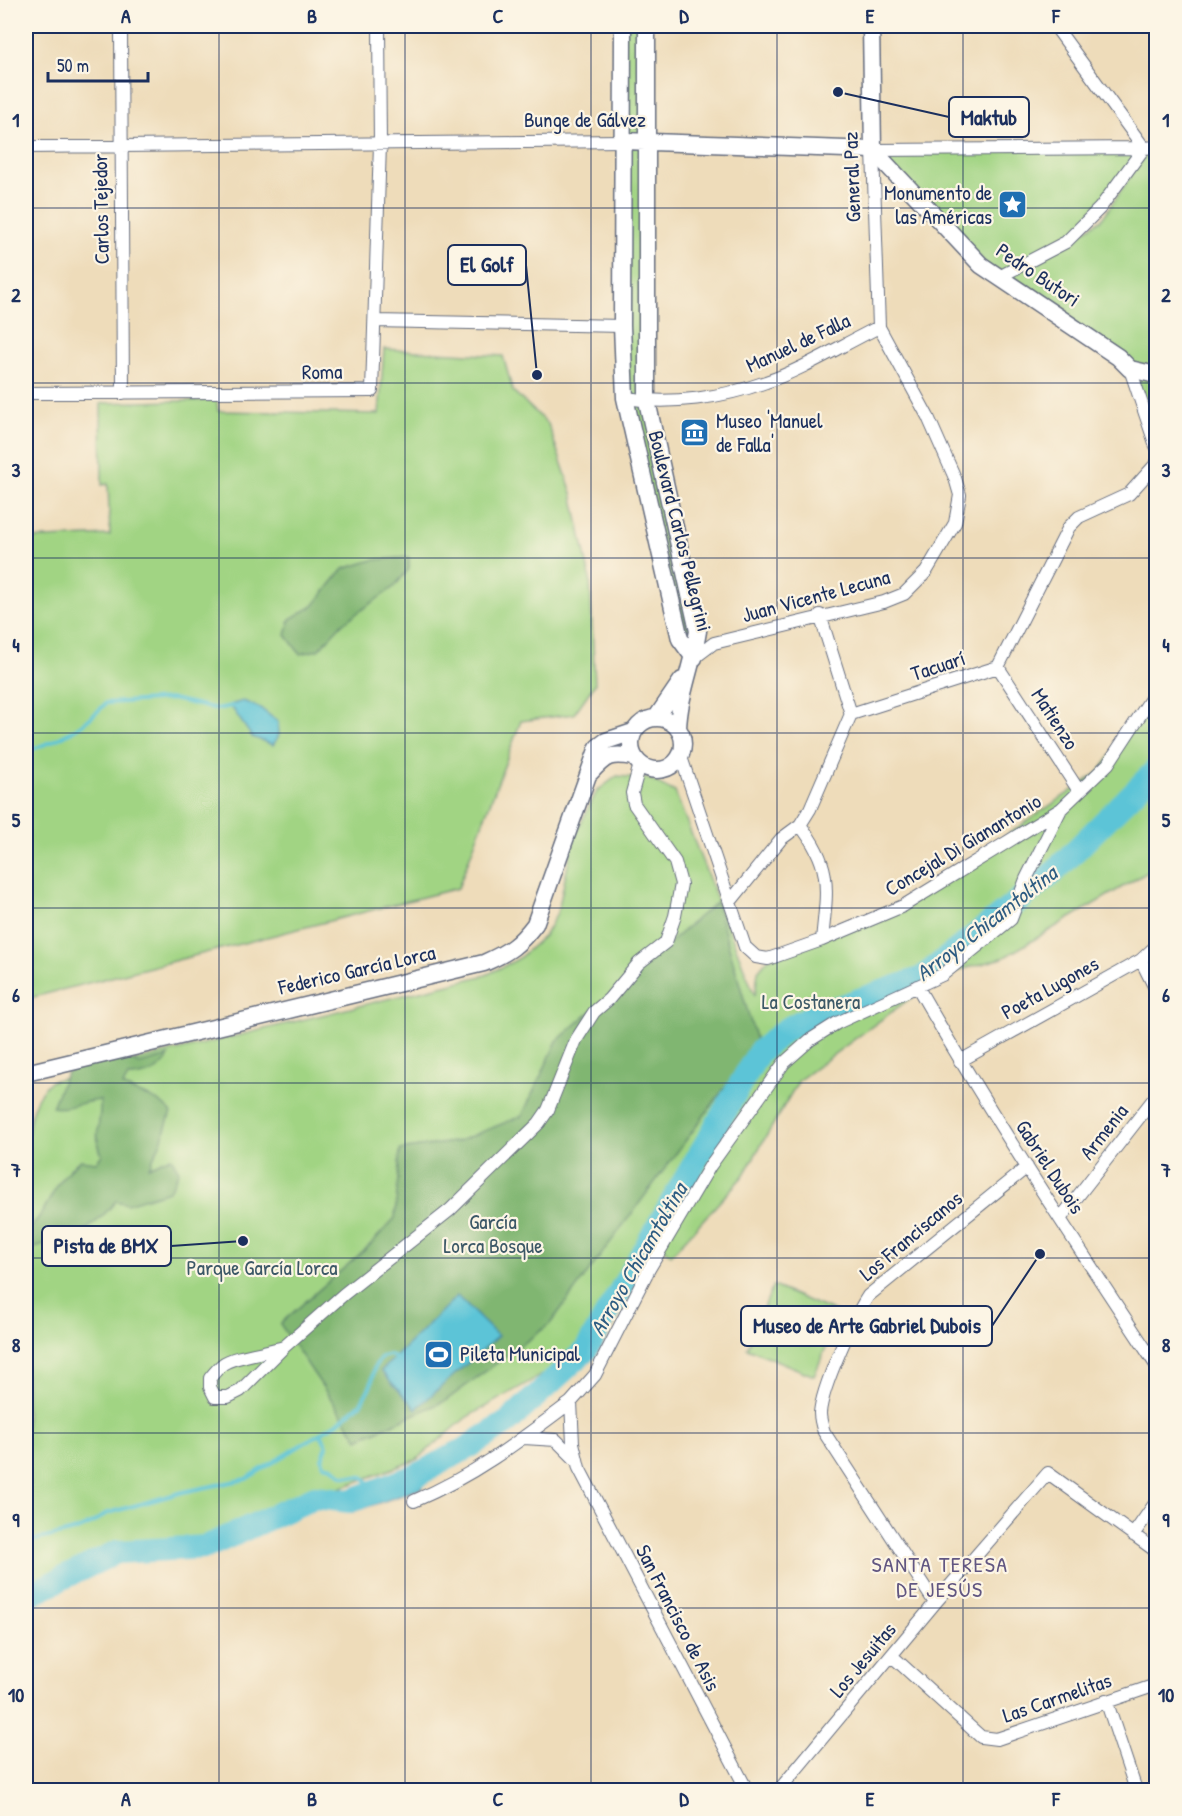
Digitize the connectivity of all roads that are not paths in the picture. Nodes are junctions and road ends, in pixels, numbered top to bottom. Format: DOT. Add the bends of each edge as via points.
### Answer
graph roads {
  1 [pos="121,26"];
  2 [pos="379,26"];
  3 [pos="623,26"];
  4 [pos="647,26"];
  5 [pos="871,26"];
  6 [pos="1055,26"];
  7 [pos="624,141"];
  8 [pos="648,143"];
  9 [pos="381,144"];
  10 [pos="120,146"];
  11 [pos="26,147"];
  12 [pos="1150,148"];
  13 [pos="873,150"];
  14 [pos="999,277"];
  15 [pos="375,321"];
  16 [pos="622,326"];
  17 [pos="879,327"];
  18 [pos="1130,369"];
  19 [pos="1156,375"];
  20 [pos="26,393"];
  21 [pos="123,393"];
  22 [pos="625,398"];
  23 [pos="647,401"];
  24 [pos="1156,446"];
  25 [pos="1156,464"];
  26 [pos="820,615"];
  27 [pos="694,658"];
  28 [pos="998,668"];
  29 [pos="1156,691"];
  30 [pos="851,714"];
  31 [pos="656,718"];
  32 [pos="678,729"];
  33 [pos="633,732"];
  34 [pos="680,754"];
  35 [pos="637,760"];
  36 [pos="585,778"];
  37 [pos="1079,791"];
  38 [pos="1061,809"];
  39 [pos="800,825"];
  40 [pos="730,902"];
  41 [pos="822,940"];
  42 [pos="1156,946"];
  43 [pos="1141,960"];
  44 [pos="917,986"];
  45 [pos="1156,990"];
  46 [pos="960,1061"];
  47 [pos="26,1073"];
  48 [pos="1156,1096"];
  49 [pos="1026,1167"];
  50 [pos="1060,1219"];
  51 [pos="284,1347"];
  52 [pos="1156,1365"];
  53 [pos="571,1402"];
  54 [pos="523,1438"];
  55 [pos="578,1462"];
  56 [pos="414,1501"];
  57 [pos="1156,1502"];
  58 [pos="1133,1535"];
  59 [pos="1156,1551"];
  60 [pos="935,1603"];
  61 [pos="892,1656"];
  62 [pos="1156,1685"];
  63 [pos="1106,1700"];
  64 [pos="747,1791"];
  65 [pos="779,1791"];
  66 [pos="1136,1791"];
  1 -- 10 [label="street, Carlos Tejedor"];
  2 -- 9 [label="street, Roma"];
  3 -- 7 [label="street, Boulevard Carlos Pellegrini"];
  4 -- 8 [label="street, Boulevard Carlos Pellegrini"];
  5 -- 13 [label="street, General Paz"];
  6 -- 12 [label="street"];
  7 -- 8 [label="street, Bunge de Gálvez"];
  7 -- 9 [label="street, Bunge de Gálvez"];
  7 -- 16 [label="street, Boulevard Carlos Pellegrini"];
  8 -- 13 [label="street, Bunge de Gálvez"];
  8 -- 23 [label="street, Boulevard Carlos Pellegrini"];
  9 -- 10 [label="street, Bunge de Gálvez"];
  9 -- 15 [label="street, Roma"];
  10 -- 11 [label="street, Bunge de Gálvez"];
  10 -- 21 [label="street, Carlos Tejedor"];
  12 -- 13 [label="street, Bunge de Gálvez"];
  12 -- 14 [label="street" via="1066,242"];
  13 -- 14 [label="street, Pedro Butori" via="981,265"];
  13 -- 17 [label="street, General Paz"];
  14 -- 18 [label="street, Pedro Butori"];
  15 -- 16 [label="street"];
  15 -- 21 [label="street, Roma" via="372,391"];
  16 -- 22 [label="street, Boulevard Carlos Pellegrini"];
  17 -- 23 [label="street, Manuel de Falla" via="769,381 740,391"];
  17 -- 26 [label="street, Juan Vicente Lecuna" via="956,478 960,495 955,523 926,572 904,594 885,602"];
  18 -- 19 [label="street"];
  18 -- 24 [label="street"];
  20 -- 21 [label="street, Roma"];
  22 -- 23 [label="street, Manuel de Falla"];
  22 -- 27 [label="street, Boulevard Carlos Pellegrini" via="680,639"];
  23 -- 27 [label="street, Boulevard Carlos Pellegrini" via="698,631"];
  25 -- 28 [label="street, Tacuarí" via="1129,494 1079,517 1069,527"];
  26 -- 27 [label="street, Juan Vicente Lecuna" via="714,643"];
  26 -- 30 [label="street"];
  27 -- 31 [label="street, Federico García Lorca"];
  27 -- 32 [label="street" via="682,695"];
  28 -- 30 [label="street, Tacuarí"];
  28 -- 37 [label="street, Matienzo"];
  29 -- 37 [label="street, Concejal Di Gianantonio" via="1108,764"];
  30 -- 39 [label="street"];
  31 -- 32 [label="street" via="669,721"];
  31 -- 33 [label="street, Federico García Lorca" via="644,721"];
  32 -- 34 [label="street" via="682,739"];
  33 -- 35 [label="street" via="631,740"];
  33 -- 36 [label="street, Federico García Lorca" via="598,747"];
  34 -- 35 [label="street, Federico García Lorca" via="674,763 655,770"];
  34 -- 40 [label="street"];
  35 -- 36 [label="street, Federico García Lorca" via="614,753 601,760"];
  35 -- 51 [label="street" via="634,804 675,862 681,884 666,942 639,963 594,1012 576,1040 539,1123 450,1210"];
  36 -- 47 [label="street, Federico García Lorca" via="535,924 520,944 502,955 484,963"];
  37 -- 38 [label="street, Concejal Di Gianantonio"];
  38 -- 41 [label="street, Concejal Di Gianantonio" via="903,906"];
  38 -- 44 [label="street" via="1011,919 942,975"];
  39 -- 40 [label="street" via="781,839"];
  39 -- 41 [label="street" via="817,846 825,869"];
  40 -- 41 [label="street, Concejal Di Gianantonio" via="745,947 756,957 768,959"];
  42 -- 43 [label="street, Poeta Lugones"];
  43 -- 45 [label="street"];
  43 -- 46 [label="street, Poeta Lugones"];
  44 -- 46 [label="street, Gabriel Dubois"];
  44 -- 53 [label="street" via="837,1023 784,1063 710,1167 649,1269 596,1376"];
  46 -- 49 [label="street, Gabriel Dubois"];
  48 -- 50 [label="street, Armenia"];
  49 -- 50 [label="street, Gabriel Dubois"];
  49 -- 60 [label="street, Los Franciscanos" via="868,1296 841,1351 822,1404 820,1421 824,1432"];
  50 -- 52 [label="street, Gabriel Dubois"];
  51 -- 51 [label="street" via="224,1363 210,1378 215,1397 228,1397 240,1391"];
  53 -- 54 [label="street"];
  53 -- 55 [label="street, San Francisco de Asis"];
  54 -- 55 [label="street, San Francisco de Asis" via="556,1440"];
  54 -- 56 [label="street" via="453,1484"];
  55 -- 64 [label="street, San Francisco de Asis"];
  57 -- 58 [label="street"];
  58 -- 59 [label="street"];
  58 -- 60 [label="street, Los Jesuitas" via="1048,1473"];
  60 -- 61 [label="street, Los Jesuitas"];
  61 -- 63 [label="street, Las Carmelitas" via="981,1737 997,1739"];
  61 -- 65 [label="street, Los Jesuitas"];
  62 -- 63 [label="street, Las Carmelitas"];
  63 -- 66 [label="street"];
}
